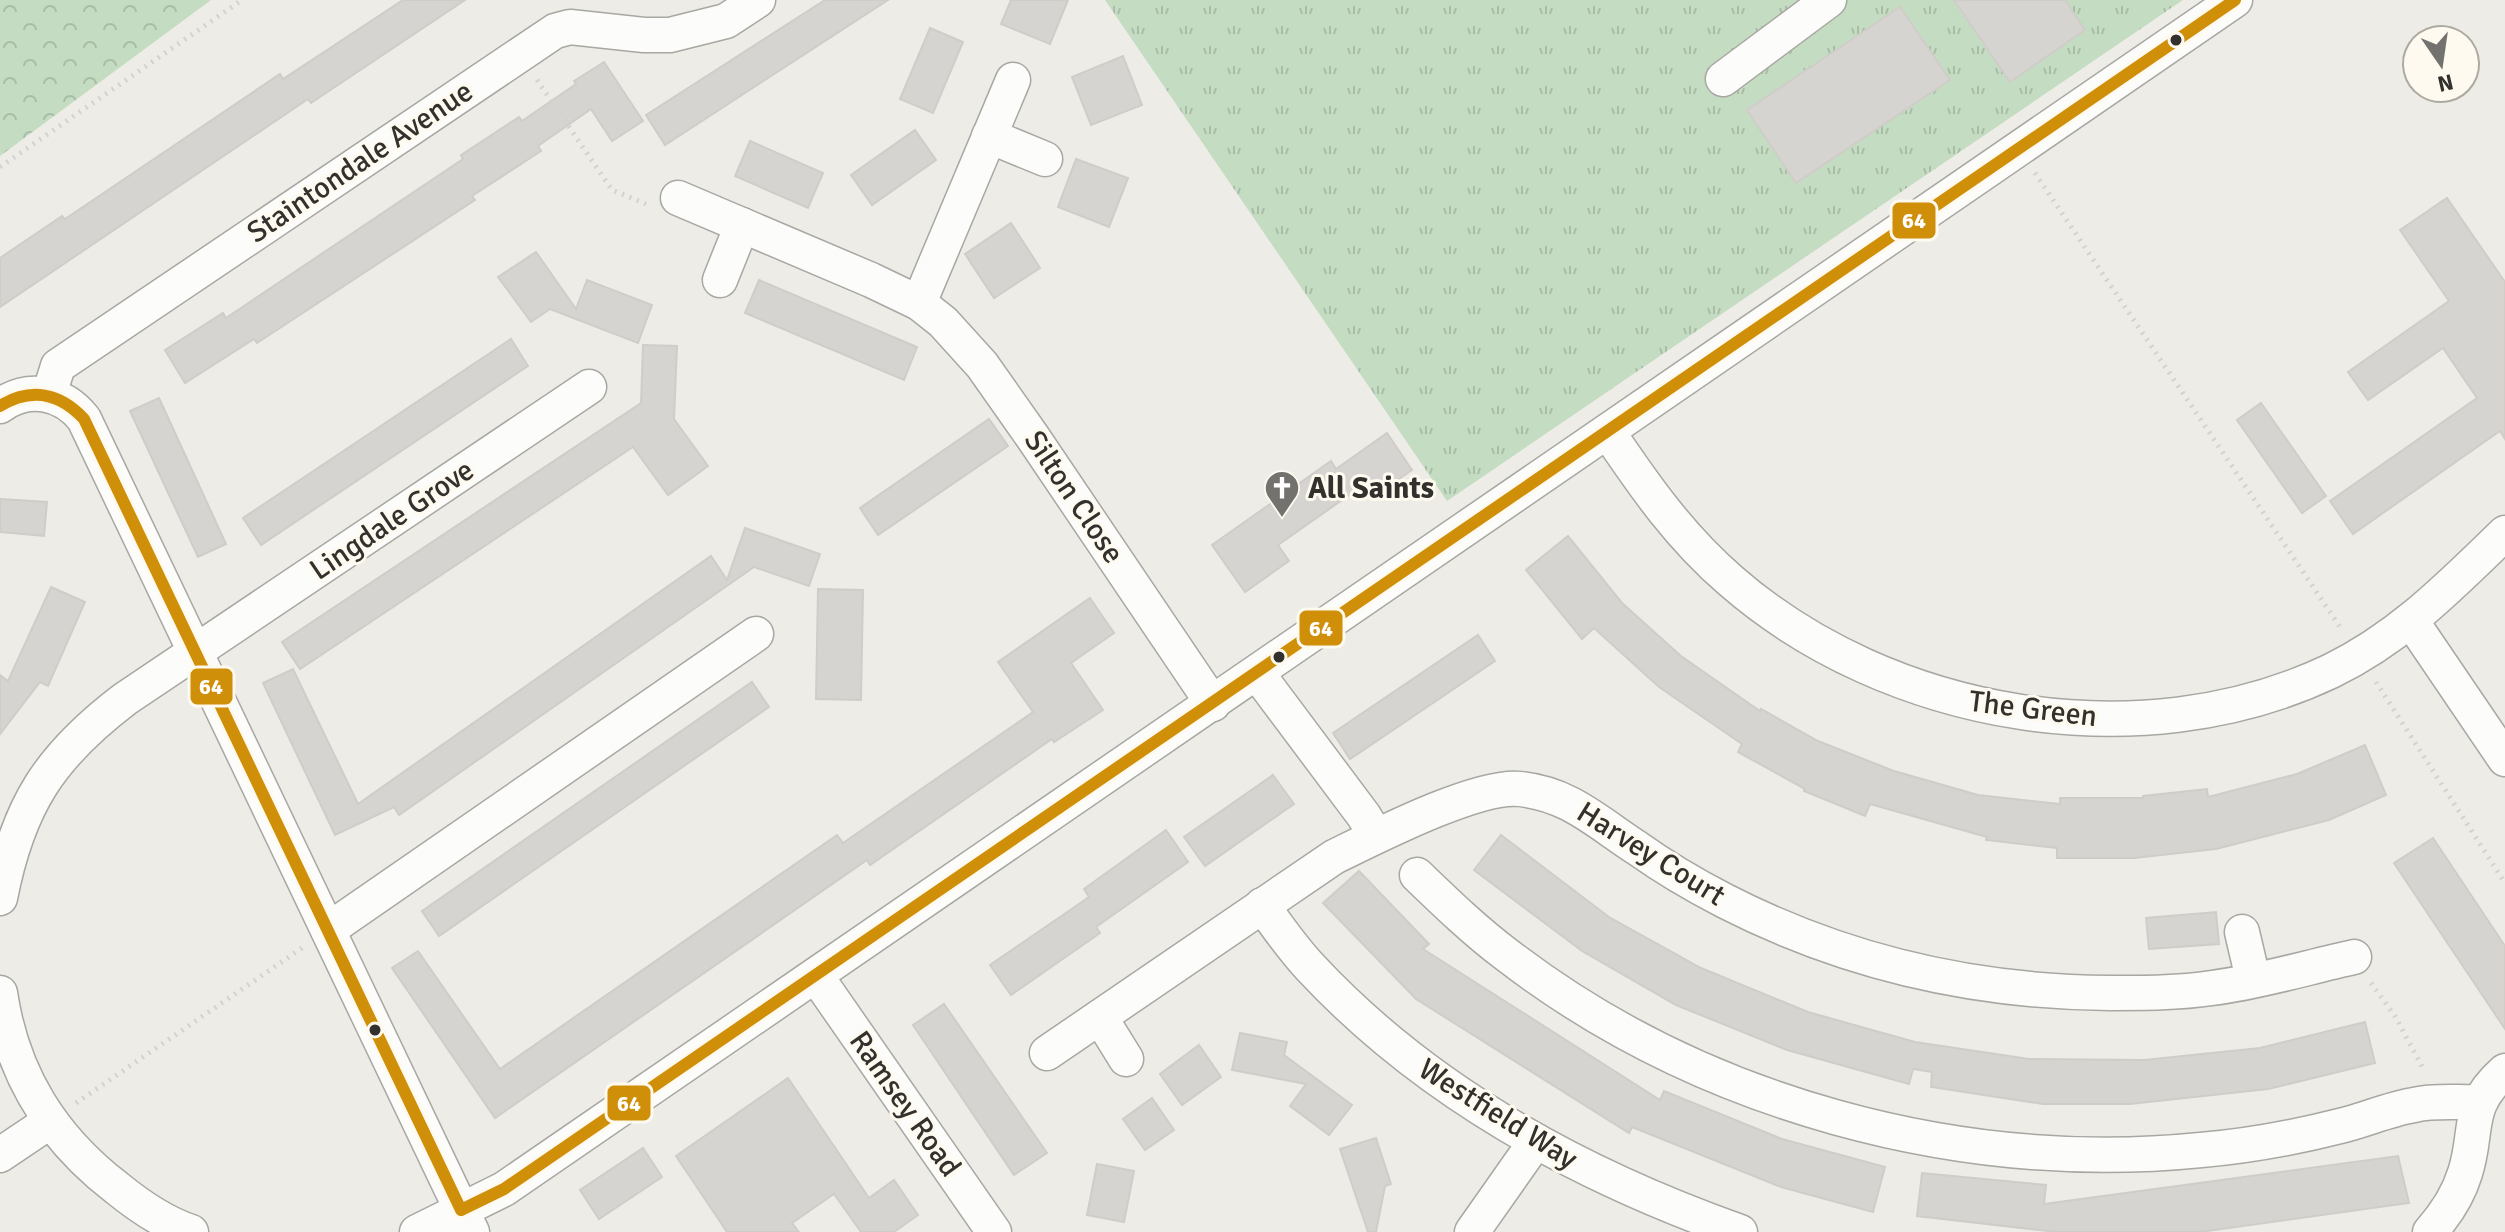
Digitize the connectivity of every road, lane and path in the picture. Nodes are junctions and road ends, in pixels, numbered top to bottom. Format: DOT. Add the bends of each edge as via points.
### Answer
graph roads {
  1 [pos="242,0"];
  2 [pos="758,0"];
  3 [pos="1829,0"];
  4 [pos="2235,0"];
  5 [pos="568,13"];
  6 [pos="519,54"];
  7 [pos="1723,79"];
  8 [pos="1013,80"];
  9 [pos="989,136"];
  10 [pos="2019,149"];
  11 [pos="1045,159"];
  12 [pos="0,167"];
  13 [pos="678,198"];
  14 [pos="742,225"];
  15 [pos="720,280"];
  16 [pos="919,303"];
  17 [pos="589,387"];
  18 [pos="49,395"];
  19 [pos="0,406"];
  20 [pos="1608,432"];
  21 [pos="2505,533"];
  22 [pos="2412,622"];
  23 [pos="756,634"];
  24 [pos="196,653"];
  25 [pos="2360,656"];
  26 [pos="1257,673"];
  27 [pos="1213,704"];
  28 [pos="2505,759"];
  29 [pos="1376,836"];
  30 [pos="1417,875"];
  31 [pos="2505,883"];
  32 [pos="0,898"];
  33 [pos="1262,905"];
  34 [pos="328,930"];
  35 [pos="2242,932"];
  36 [pos="2354,957"];
  37 [pos="816,976"];
  38 [pos="2253,979"];
  39 [pos="0,993"];
  40 [pos="1100,1017"];
  41 [pos="1047,1053"];
  42 [pos="1126,1059"];
  43 [pos="2505,1071"];
  44 [pos="2480,1102"];
  45 [pos="2436,1104"];
  46 [pos="49,1122"];
  47 [pos="1536,1141"];
  48 [pos="0,1155"];
  49 [pos="467,1221"];
  50 [pos="191,1232"];
  51 [pos="417,1232"];
  52 [pos="994,1232"];
  53 [pos="1472,1232"];
  54 [pos="1740,1232"];
  55 [pos="2430,1232"];
  1 -- 12 [label="path"];
  2 -- 5 [label="street, Staintondale Avenue" via="726,21 670,35 644,35"];
  3 -- 7 [label="street"];
  4 -- 10 [label="street"];
  5 -- 6 [label="street, Staintondale Avenue" via="555,31"];
  6 -- 13 [label="path" via="612,190 671,215"];
  6 -- 18 [label="street, Staintondale Avenue" via="58,366"];
  8 -- 9 [label="street"];
  9 -- 11 [label="street"];
  9 -- 16 [label="street"];
  10 -- 20 [label="street"];
  10 -- 25 [label="path"];
  13 -- 14 [label="street, Silton Close"];
  14 -- 15 [label="street"];
  14 -- 16 [label="street, Silton Close"];
  16 -- 27 [label="street, Silton Close" via="982,365"];
  17 -- 24 [label="street, Lingdale Grove"];
  18 -- 19 [label="street" via="18,396"];
  18 -- 24 [label="street" via="62,399 84,419"];
  20 -- 25 [label="street, The Green" via="1665,515 1768,610 1856,663 1960,701 2074,719 2131,718 2238,704 2285,690"];
  20 -- 26 [label="street"];
  21 -- 22 [label="street, The Green"];
  22 -- 25 [label="street, The Green"];
  22 -- 28 [label="street"];
  23 -- 34 [label="street"];
  24 -- 32 [label="street, Lingdale Grove" via="87,728 50,769 25,812"];
  24 -- 34 [label="street"];
  25 -- 31 [label="path"];
  26 -- 27 [label="street"];
  26 -- 29 [label="street"];
  27 -- 37 [label="street"];
  29 -- 33 [label="street, Harvey Court"];
  29 -- 38 [label="street, Harvey Court" via="1485,792 1515,788 1548,793 1574,804 1726,902 1867,960 1967,983 2087,993 2214,988"];
  30 -- 45 [label="street" via="1508,956 1637,1038 1774,1097 1900,1135 2044,1154 2200,1151 2274,1141 2416,1104"];
  33 -- 40 [label="street, Harvey Court"];
  33 -- 47 [label="street, Westfield Way" via="1308,965 1403,1054 1469,1103"];
  34 -- 46 [label="path"];
  34 -- 49 [label="street"];
  35 -- 38 [label="street"];
  36 -- 38 [label="street, Harvey Court"];
  36 -- 45 [label="path" via="2361,955 2371,983 2405,1033"];
  37 -- 49 [label="street" via="504,1189"];
  37 -- 52 [label="street, Ramsey Road"];
  39 -- 46 [label="street" via="20,1069"];
  40 -- 41 [label="street, Harvey Court"];
  40 -- 42 [label="street"];
  43 -- 44 [label="street"];
  44 -- 45 [label="street"];
  44 -- 55 [label="street" via="2456,1196"];
  46 -- 48 [label="street"];
  46 -- 50 [label="street" via="75,1154 141,1207"];
  47 -- 53 [label="street"];
  47 -- 54 [label="street, Westfield Way" via="1614,1183"];
  49 -- 51 [label="street"];
}
